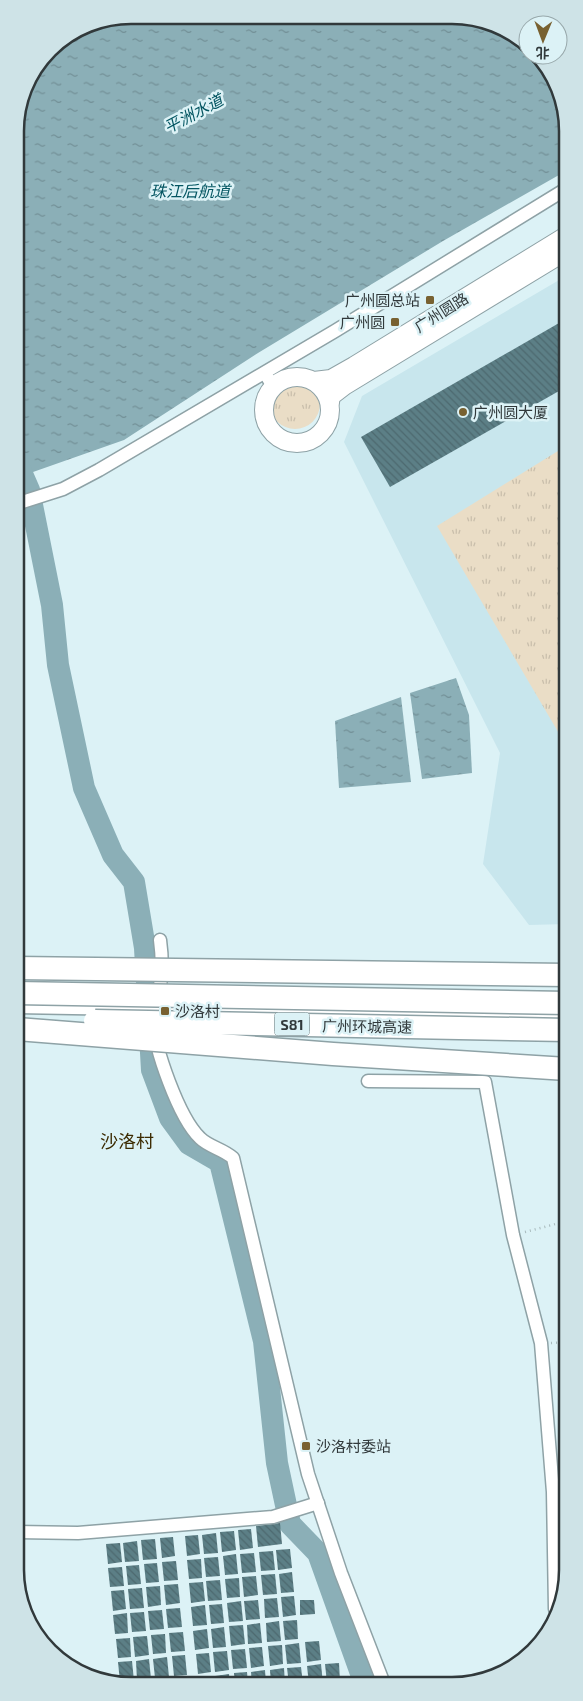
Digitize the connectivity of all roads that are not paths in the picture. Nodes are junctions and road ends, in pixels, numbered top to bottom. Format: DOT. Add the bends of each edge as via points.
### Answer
graph roads {
  1 [pos="559,194"];
  2 [pos="559,240"];
  3 [pos="559,255"];
  4 [pos="269,380"];
  5 [pos="314,381"];
  6 [pos="330,402"];
  7 [pos="24,501"];
  8 [pos="160,940"];
  9 [pos="24,968"];
  10 [pos="559,975"];
  11 [pos="24,993"];
  12 [pos="559,1003"];
  13 [pos="24,1007"];
  14 [pos="154,1010"];
  15 [pos="559,1017"];
  16 [pos="24,1019"];
  17 [pos="24,1029"];
  18 [pos="559,1030"];
  19 [pos="559,1068"];
  20 [pos="368,1081"];
  21 [pos="318,1504"];
  22 [pos="24,1532"];
  23 [pos="555,1601"];
  24 [pos="381,1677"];
  1 -- 4 [label="street"];
  2 -- 5 [label="street, 广州圆路" via="354,366 330,379"];
  3 -- 6 [label="street, 广州圆路" via="344,386 331,396"];
  4 -- 5 [label="street" via="304,377"];
  4 -- 6 [label="street" via="264,418 268,428 285,442 307,442 325,430 330,420"];
  4 -- 7 [label="street" via="63,489"];
  5 -- 6 [label="street" via="323,388"];
  8 -- 14 [label="street" via="162,976"];
  9 -- 10 [label="highway, bridge"];
  11 -- 12 [label="highway, 广州环城高速 / S81, bridge"];
  13 -- 14 [label="street"];
  14 -- 15 [label="street"];
  14 -- 21 [label="street" via="158,1053 183,1112 202,1140 233,1158 297,1430"];
  16 -- 18 [label="highway, 广州环城高速 / S81, bridge"];
  17 -- 19 [label="highway, bridge"];
  20 -- 23 [label="street" via="485,1082 513,1234 541,1343 553,1492"];
  21 -- 22 [label="street" via="273,1517 78,1533"];
  21 -- 24 [label="street"];
}
